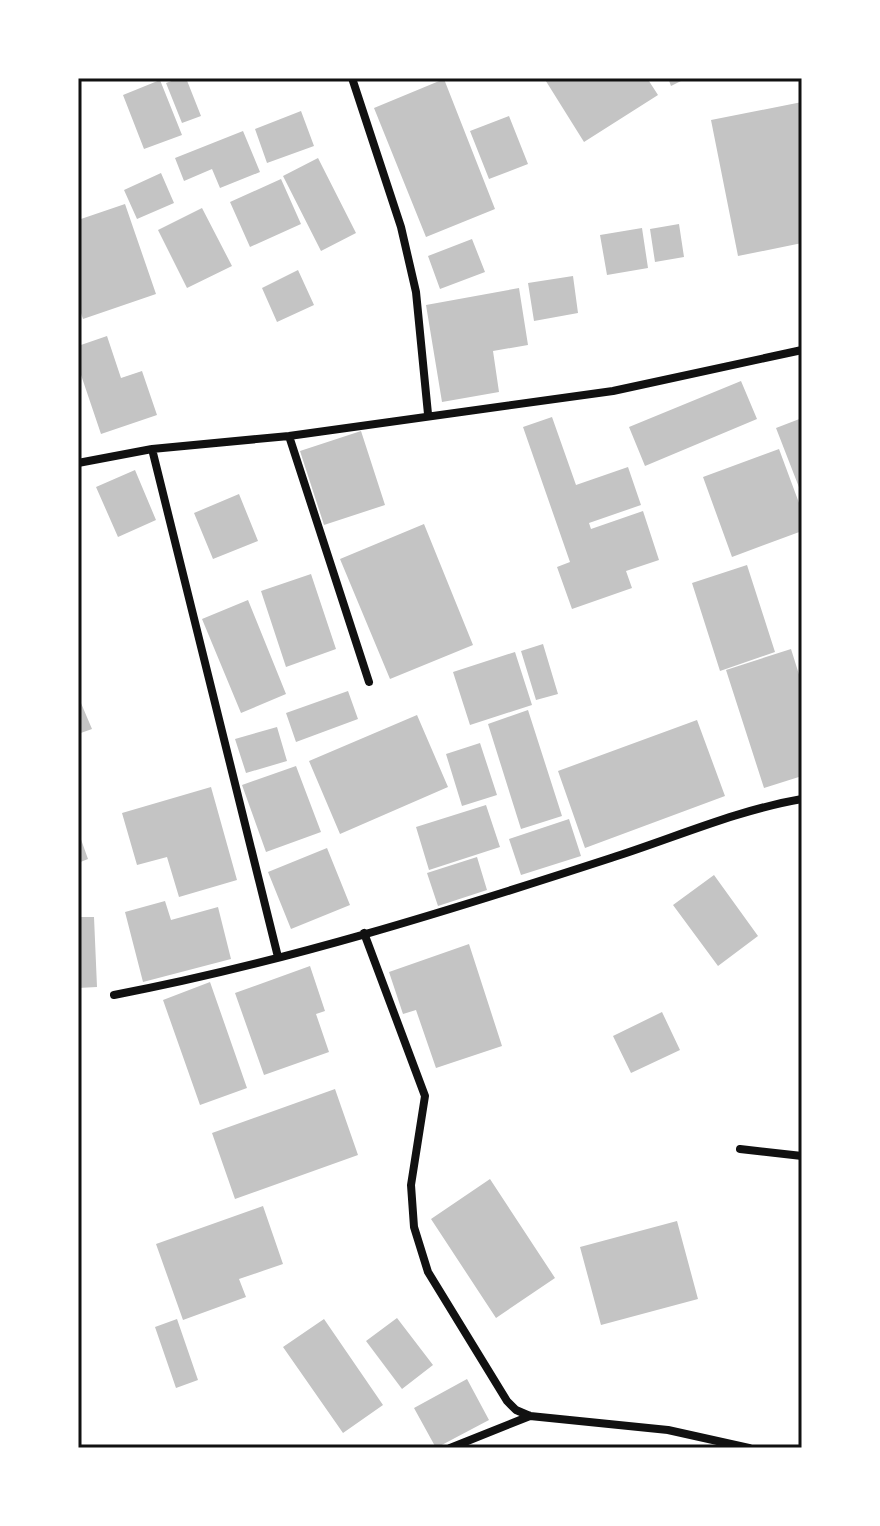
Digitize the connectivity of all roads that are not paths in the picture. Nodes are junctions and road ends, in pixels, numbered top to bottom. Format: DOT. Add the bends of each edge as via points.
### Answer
graph roads {
  1 [pos="352,78"];
  2 [pos="802,350"];
  3 [pos="428,414"];
  4 [pos="289,436"];
  5 [pos="152,449"];
  6 [pos="78,463"];
  7 [pos="369,682"];
  8 [pos="802,799"];
  9 [pos="364,933"];
  10 [pos="278,957"];
  11 [pos="114,995"];
  12 [pos="740,1149"];
  13 [pos="802,1156"];
  14 [pos="530,1416"];
  15 [pos="450,1448"];
  16 [pos="749,1448"];
  1 -- 3 [label="street" via="413,279"];
  2 -- 3 [label="street" via="613,391"];
  3 -- 4 [label="street"];
  4 -- 5 [label="street"];
  4 -- 7 [label="street"];
  5 -- 6 [label="street"];
  5 -- 10 [label="street"];
  8 -- 9 [label="street"];
  9 -- 10 [label="street"];
  9 -- 14 [label="street" via="425,1096 411,1185 414,1227 428,1272 507,1401"];
  10 -- 11 [label="street"];
  12 -- 13 [label="street"];
  14 -- 15 [label="street"];
  14 -- 16 [label="street" via="668,1430"];
}
